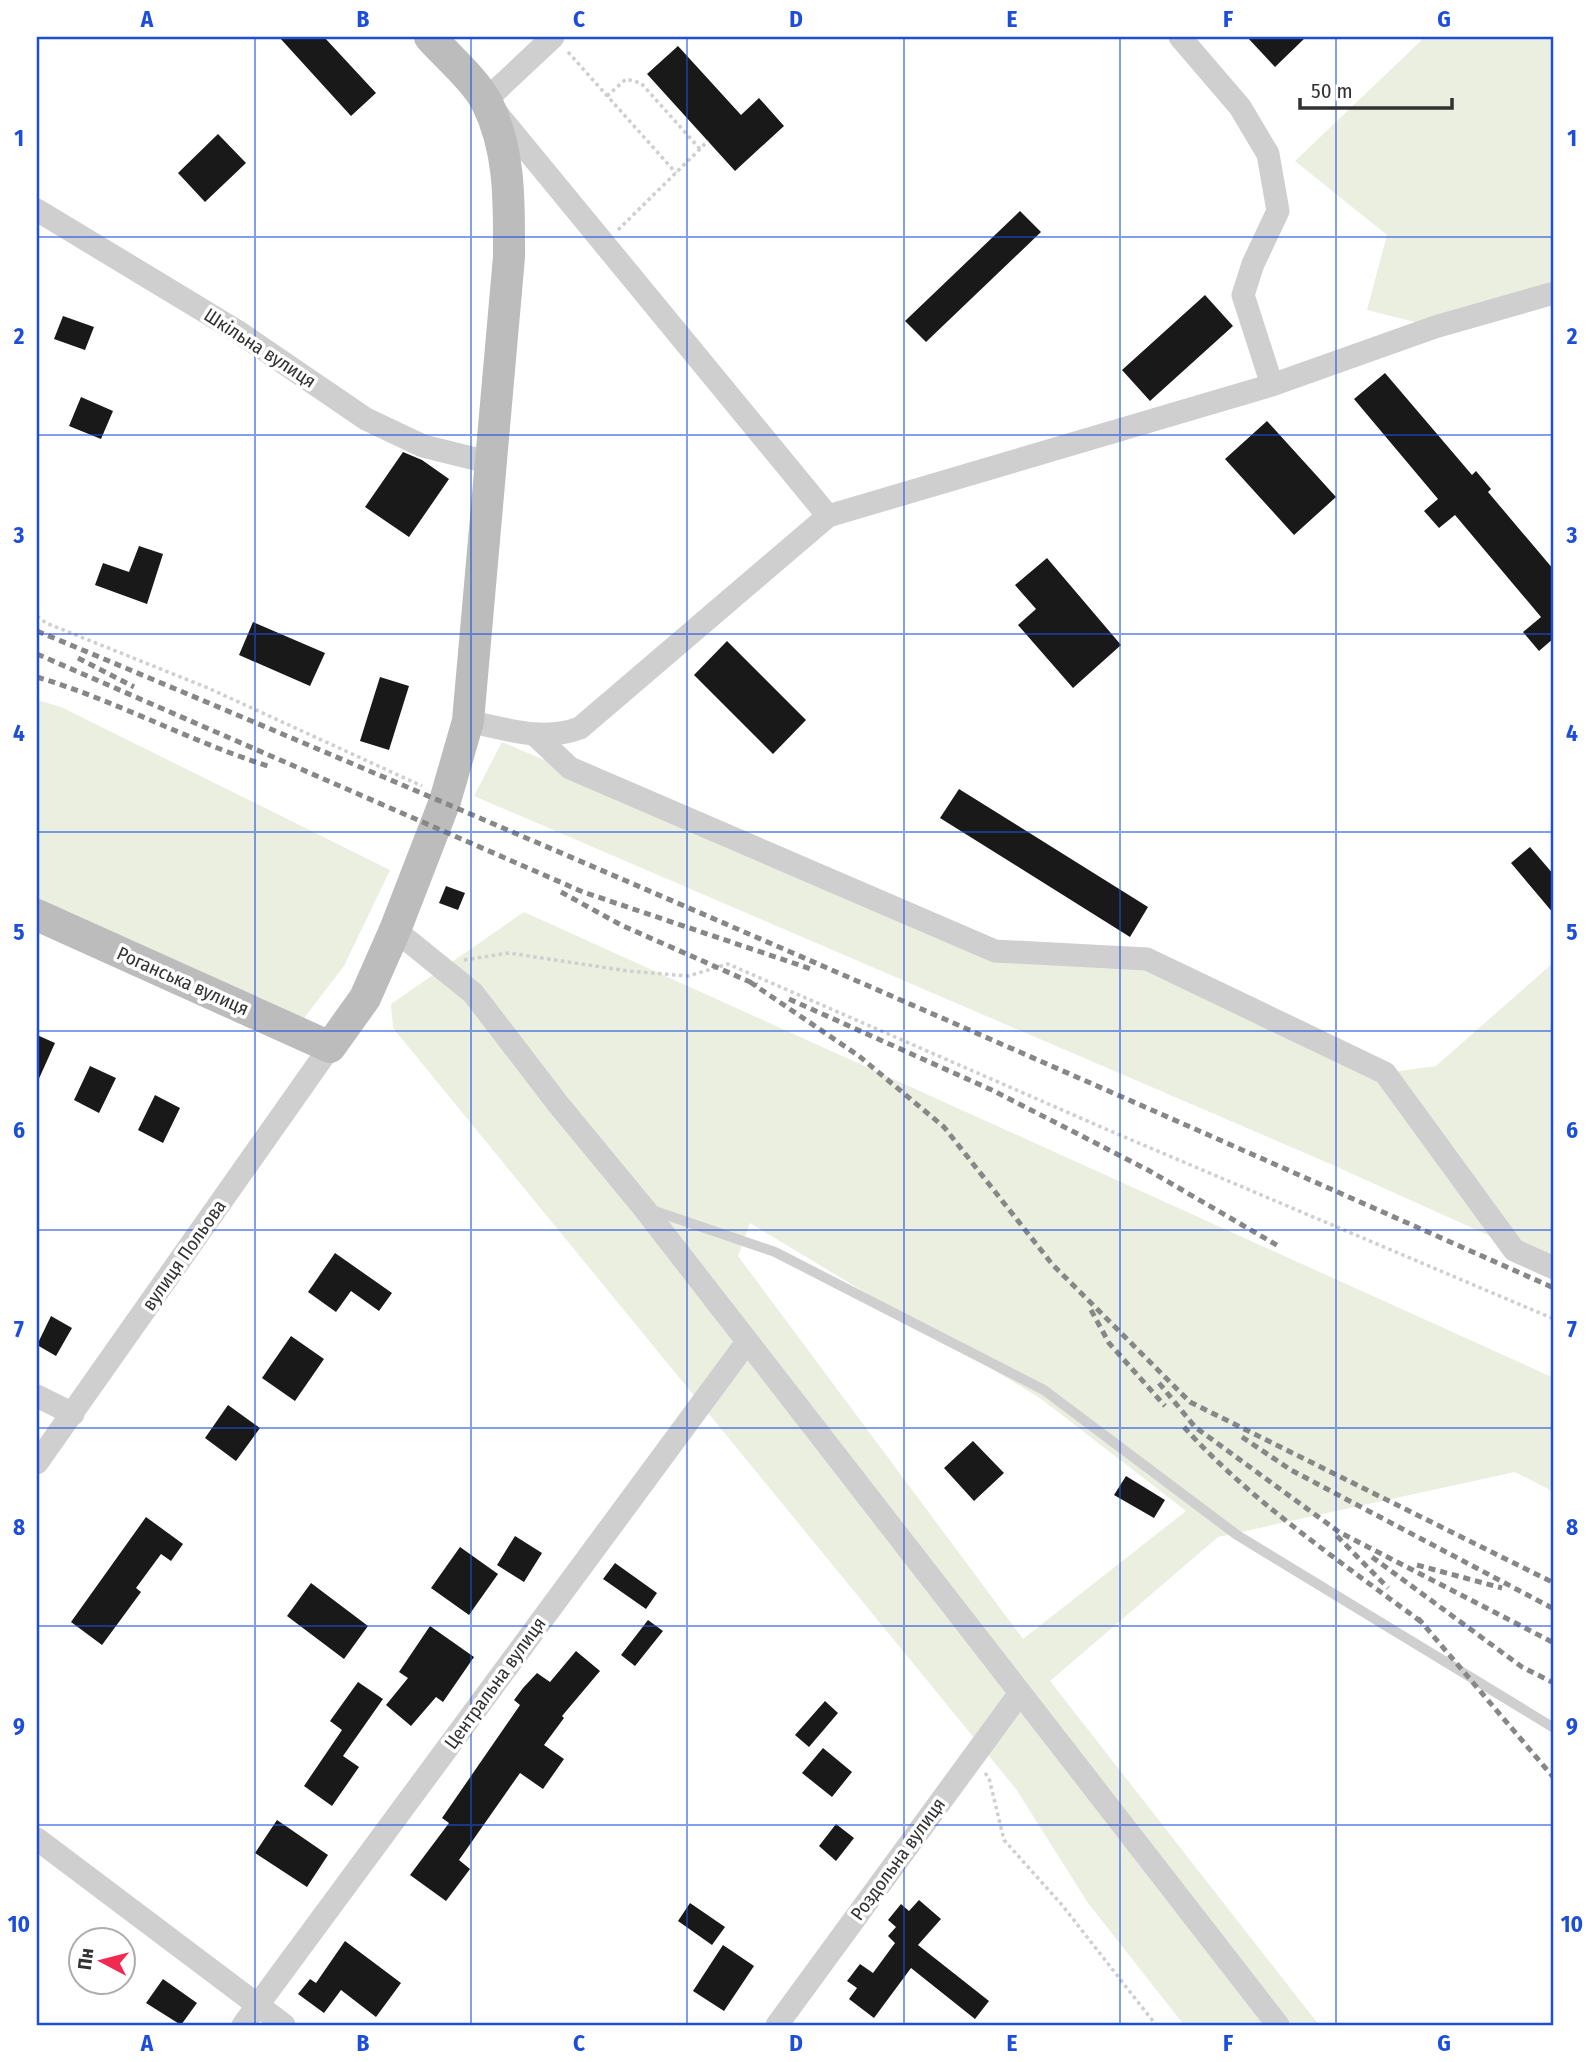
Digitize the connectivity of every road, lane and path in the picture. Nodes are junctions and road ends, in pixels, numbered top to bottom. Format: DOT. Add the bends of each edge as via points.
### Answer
graph roads {
  1 [pos="430,37"];
  2 [pos="1180,37"];
  3 [pos="558,42"];
  4 [pos="607,96"];
  5 [pos="486,100"];
  6 [pos="708,141"];
  7 [pos="700,149"];
  8 [pos="676,173"];
  9 [pos="37,210"];
  10 [pos="604,244"];
  11 [pos="1554,293"];
  12 [pos="1272,385"];
  13 [pos="492,463"];
  14 [pos="828,516"];
  15 [pos="37,616"];
  16 [pos="468,721"];
  17 [pos="535,735"];
  18 [pos="426,787"];
  19 [pos="37,915"];
  20 [pos="395,930"];
  21 [pos="438,964"];
  22 [pos="330,1047"];
  23 [pos="643,1207"];
  24 [pos="1554,1268"];
  25 [pos="1554,1319"];
  26 [pos="747,1342"];
  27 [pos="37,1396"];
  28 [pos="73,1414"];
  29 [pos="37,1463"];
  30 [pos="1020,1693"];
  31 [pos="1554,1728"];
  32 [pos="971,1759"];
  33 [pos="37,1839"];
  34 [pos="257,2006"];
  35 [pos="243,2025"];
  36 [pos="284,2025"];
  37 [pos="776,2025"];
  38 [pos="1156,2025"];
  39 [pos="1278,2025"];
  1 -- 5 [label="street"];
  2 -- 12 [label="street" via="1240,107 1268,154 1278,211 1243,295"];
  3 -- 4 [label="path"];
  3 -- 5 [label="street"];
  4 -- 7 [label="path" via="626,79 641,83"];
  4 -- 8 [label="path"];
  5 -- 10 [label="street"];
  5 -- 13 [label="street" via="501,139 509,184 509,257"];
  6 -- 7 [label="path"];
  7 -- 8 [label="path"];
  8 -- 10 [label="path"];
  9 -- 13 [label="street, Шкільна вулиця" via="237,331 366,419 423,446"];
  10 -- 14 [label="street"];
  11 -- 12 [label="street" via="1435,327"];
  12 -- 14 [label="street"];
  13 -- 16 [label="street"];
  14 -- 17 [label="street" via="580,728"];
  15 -- 18 [label="path"];
  16 -- 17 [label="street"];
  16 -- 20 [label="street" via="445,801"];
  17 -- 24 [label="street" via="570,768 995,951 1147,959 1385,1073 1514,1250"];
  19 -- 22 [label="street, Роганська вулиця"];
  20 -- 21 [label="street"];
  20 -- 22 [label="street" via="365,998"];
  21 -- 23 [label="street" via="473,993"];
  21 -- 25 [label="path" via="509,953 688,976 729,964"];
  22 -- 28 [label="street, вулиця Польова"];
  23 -- 26 [label="street"];
  23 -- 31 [label="lane" via="775,1252 1045,1390 1237,1535"];
  26 -- 30 [label="street"];
  26 -- 34 [label="street, Центральна вулиця"];
  27 -- 28 [label="street"];
  28 -- 29 [label="street, вулиця Польова"];
  30 -- 32 [label="street, Роздольна вулиця"];
  30 -- 39 [label="street"];
  32 -- 37 [label="street, Роздольна вулиця"];
  32 -- 38 [label="path" via="989,1777 1004,1840 1062,1905"];
  33 -- 34 [label="street"];
  34 -- 35 [label="street, Центральна вулиця"];
  34 -- 36 [label="street"];
}
